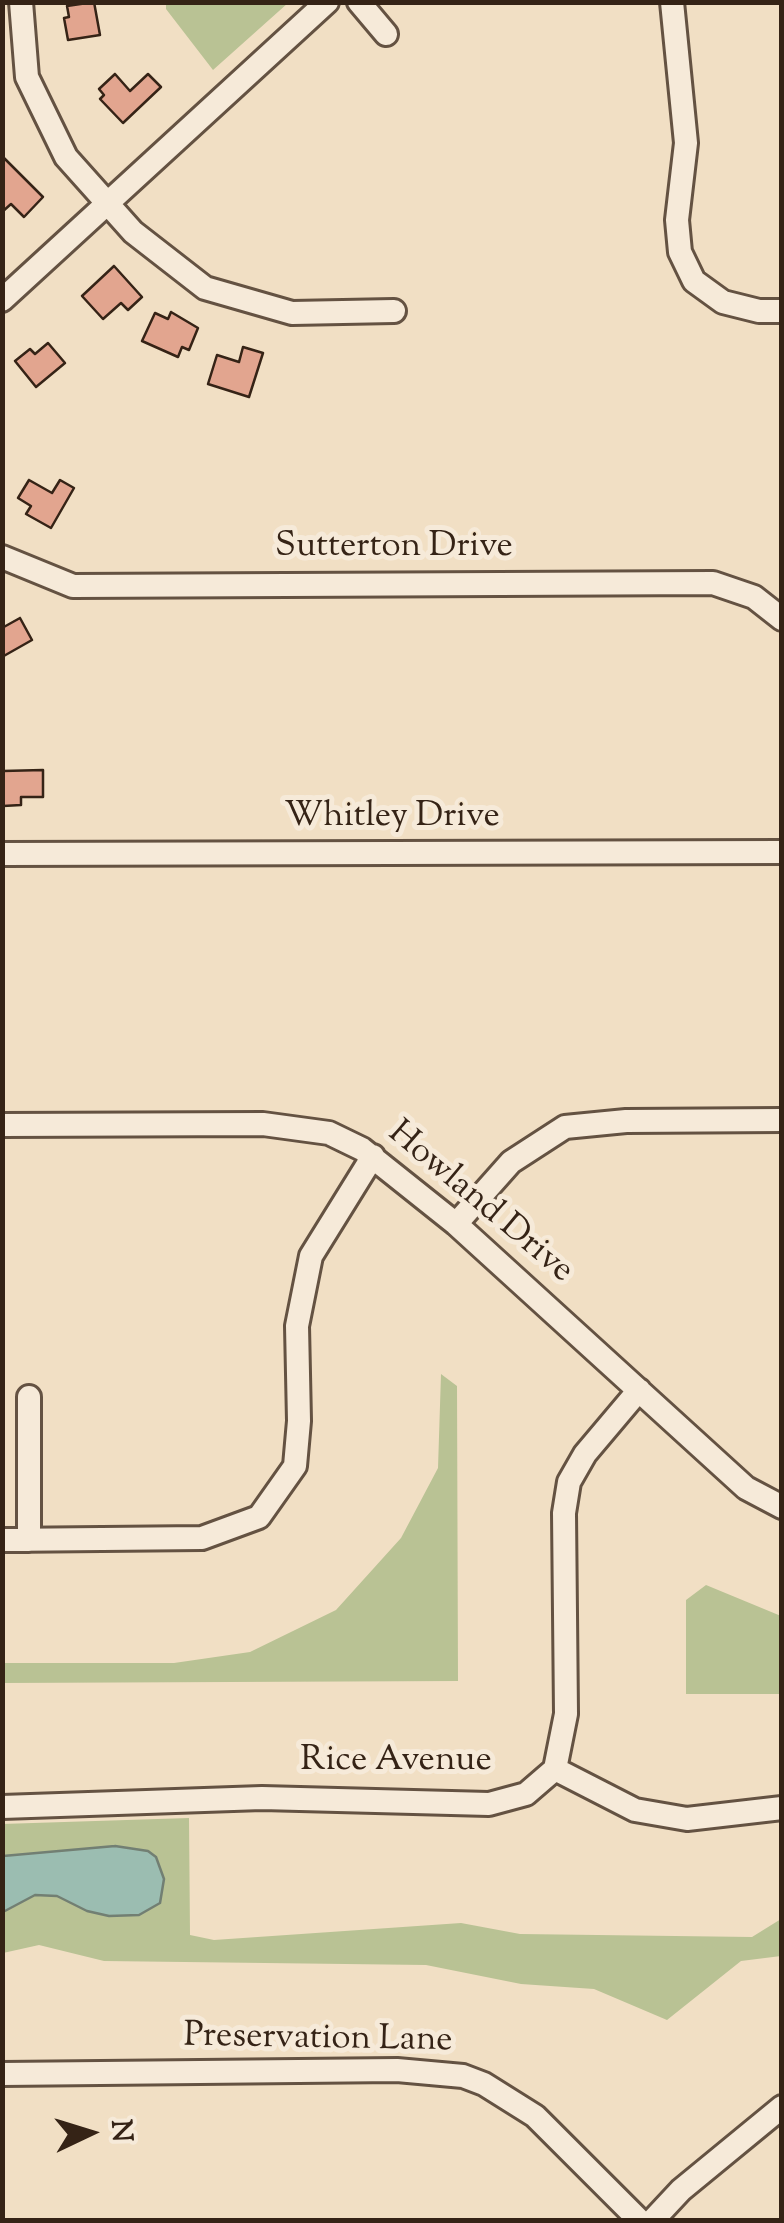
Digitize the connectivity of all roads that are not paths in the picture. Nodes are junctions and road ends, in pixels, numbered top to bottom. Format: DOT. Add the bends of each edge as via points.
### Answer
graph roads {
  1 [pos="21,2"];
  2 [pos="328,2"];
  3 [pos="359,2"];
  4 [pos="672,2"];
  5 [pos="386,34"];
  6 [pos="107,204"];
  7 [pos="2,300"];
  8 [pos="394,311"];
  9 [pos="782,311"];
  10 [pos="2,557"];
  11 [pos="782,618"];
  12 [pos="782,852"];
  13 [pos="2,854"];
  14 [pos="782,1120"];
  15 [pos="2,1125"];
  16 [pos="373,1156"];
  17 [pos="456,1224"];
  18 [pos="639,1390"];
  19 [pos="29,1396"];
  20 [pos="782,1507"];
  21 [pos="2,1540"];
  22 [pos="29,1540"];
  23 [pos="555,1769"];
  24 [pos="2,1807"];
  25 [pos="782,1808"];
  26 [pos="2,2074"];
  27 [pos="782,2107"];
  28 [pos="639,2220"];
  29 [pos="653,2220"];
  1 -- 6 [label="street" via="28,77 66,157"];
  2 -- 6 [label="street"];
  3 -- 5 [label="street"];
  4 -- 9 [label="street" via="686,143 680,252 694,280 724,302"];
  6 -- 7 [label="street"];
  6 -- 8 [label="street" via="132,232 206,288 292,313"];
  10 -- 11 [label="street, Sutterton Drive" via="72,586 714,583 754,597"];
  12 -- 13 [label="street, Whitley Drive"];
  14 -- 17 [label="street" via="626,1120 566,1127 511,1162"];
  15 -- 16 [label="street, Howland Drive" via="263,1124 329,1133"];
  16 -- 17 [label="street, Howland Drive"];
  16 -- 22 [label="street" via="311,1256 297,1326 295,1466 259,1517 202,1538"];
  17 -- 18 [label="street, Howland Drive"];
  18 -- 20 [label="street, Howland Drive" via="746,1488"];
  18 -- 23 [label="street" via="569,1482 566,1714"];
  19 -- 22 [label="street"];
  21 -- 22 [label="street"];
  23 -- 24 [label="street, Rice Avenue" via="526,1794 489,1804 262,1798"];
  23 -- 25 [label="street" via="653,1813 688,1819"];
  26 -- 28 [label="street, Preservation Lane" via="396,2070 463,2076 535,2116"];
  27 -- 29 [label="street"];
}
